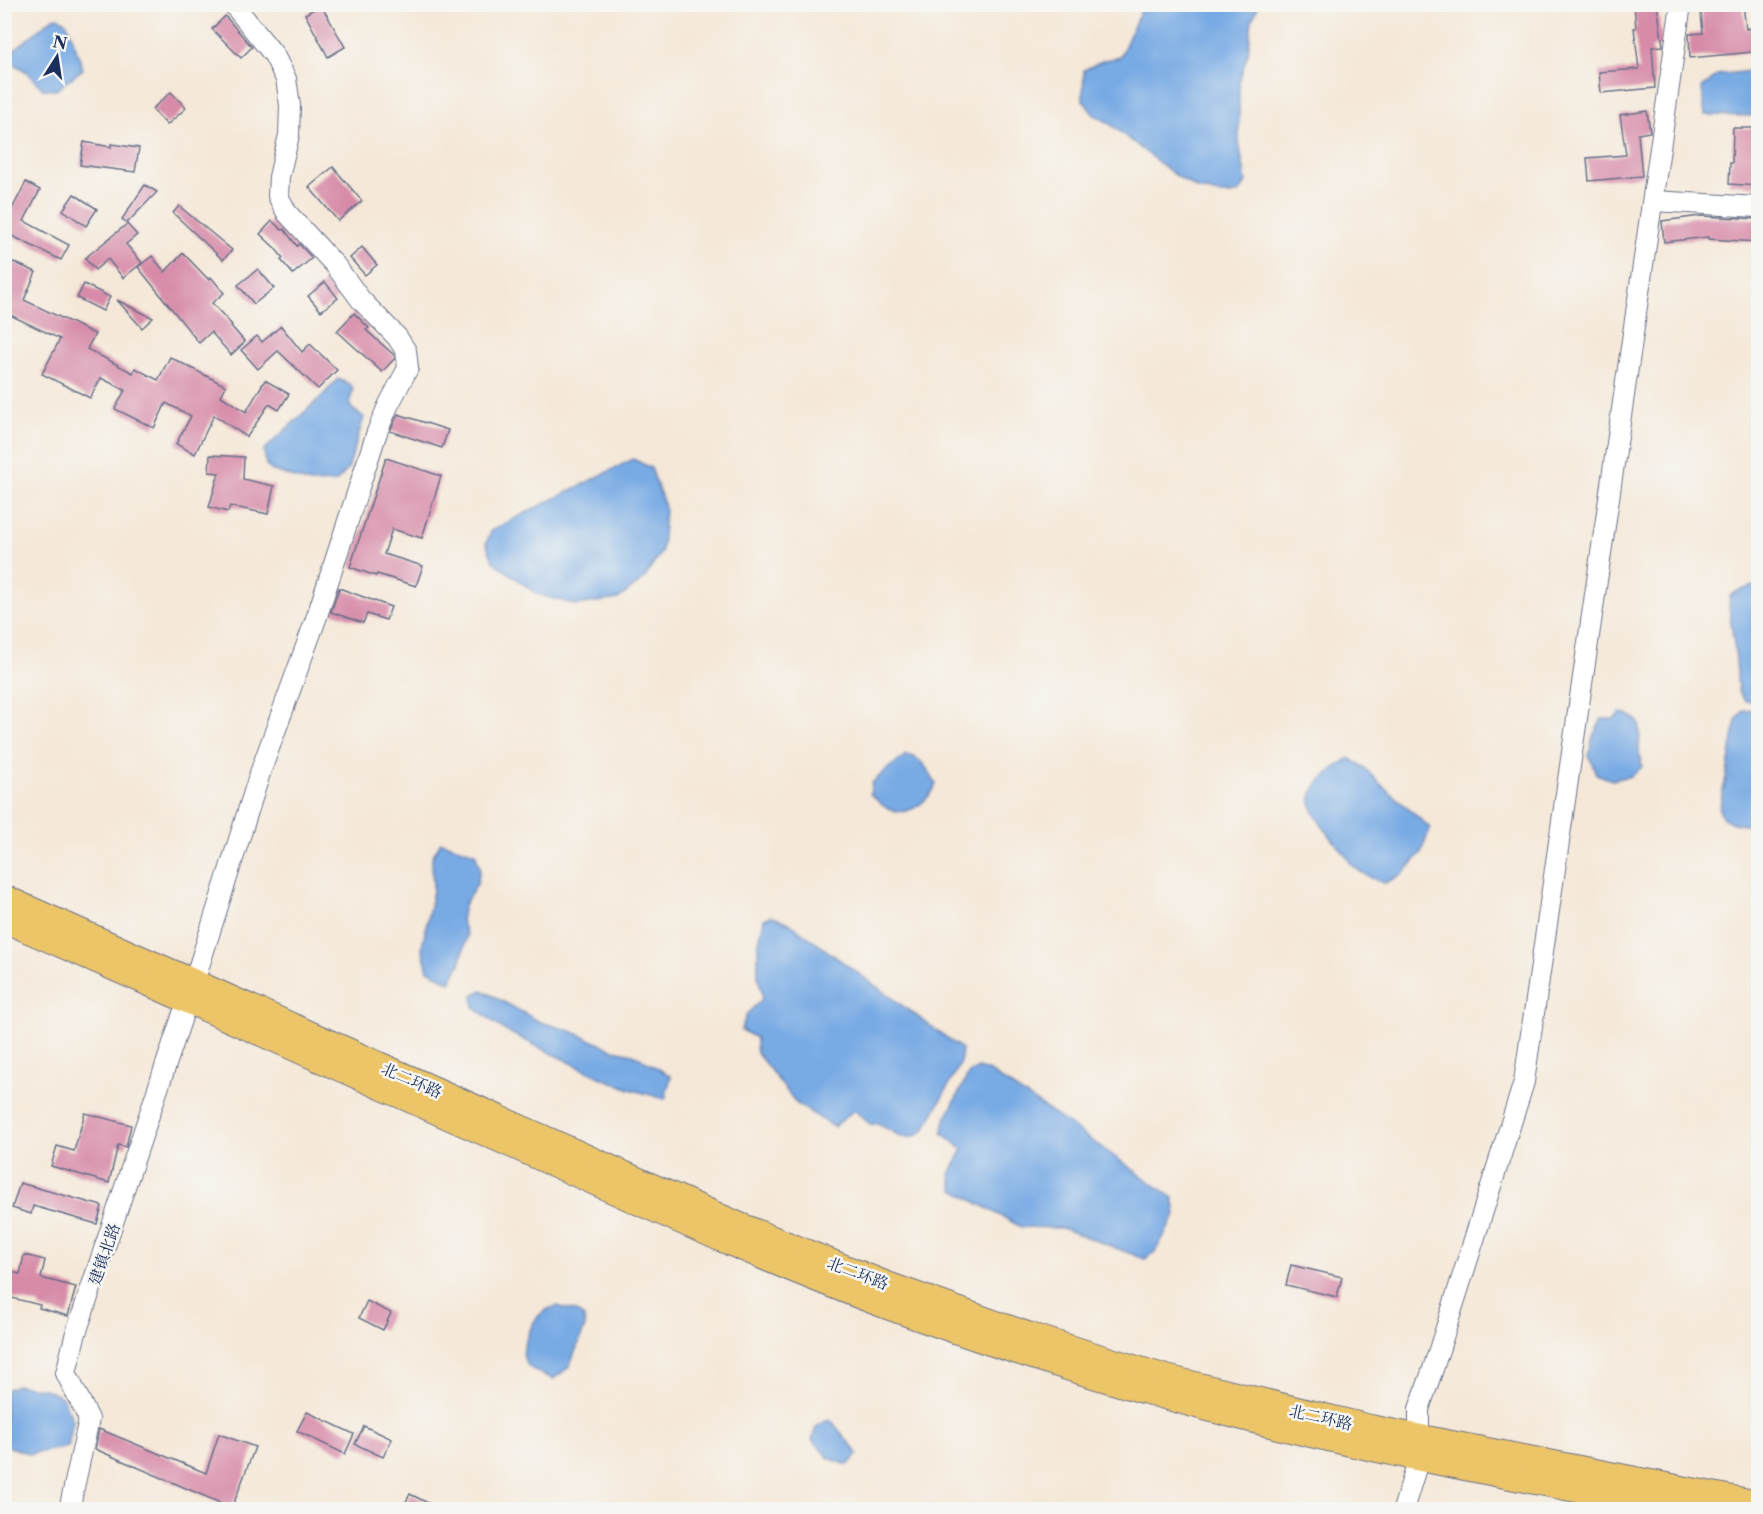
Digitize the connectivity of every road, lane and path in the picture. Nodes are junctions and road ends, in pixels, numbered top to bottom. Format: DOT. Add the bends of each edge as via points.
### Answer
graph roads {
  1 [pos="233,4"];
  2 [pos="1681,4"];
  3 [pos="1653,201"];
  4 [pos="1758,207"];
  5 [pos="4,898"];
  6 [pos="4,919"];
  7 [pos="191,991"];
  8 [pos="1418,1448"];
  9 [pos="1758,1504"];
  10 [pos="69,1509"];
  11 [pos="1403,1509"];
  12 [pos="1684,1509"];
  1 -- 7 [label="street, 建镇北路" via="274,55 286,79 289,135 278,196 287,213 397,337 406,351 408,368 377,432 260,774"];
  2 -- 3 [label="street"];
  3 -- 4 [label="street"];
  3 -- 8 [label="street" via="1524,1082 1419,1409"];
  5 -- 7 [label="main road, 北二环路"];
  6 -- 7 [label="main road, 北二环路"];
  7 -- 8 [label="main road, 北二环路" via="734,1244 882,1304 1023,1353 1262,1422"];
  7 -- 10 [label="street, 建镇北路" via="66,1373 89,1419"];
  8 -- 9 [label="main road, 北二环路"];
  8 -- 11 [label="street"];
  8 -- 12 [label="main road, 北二环路"];
}
